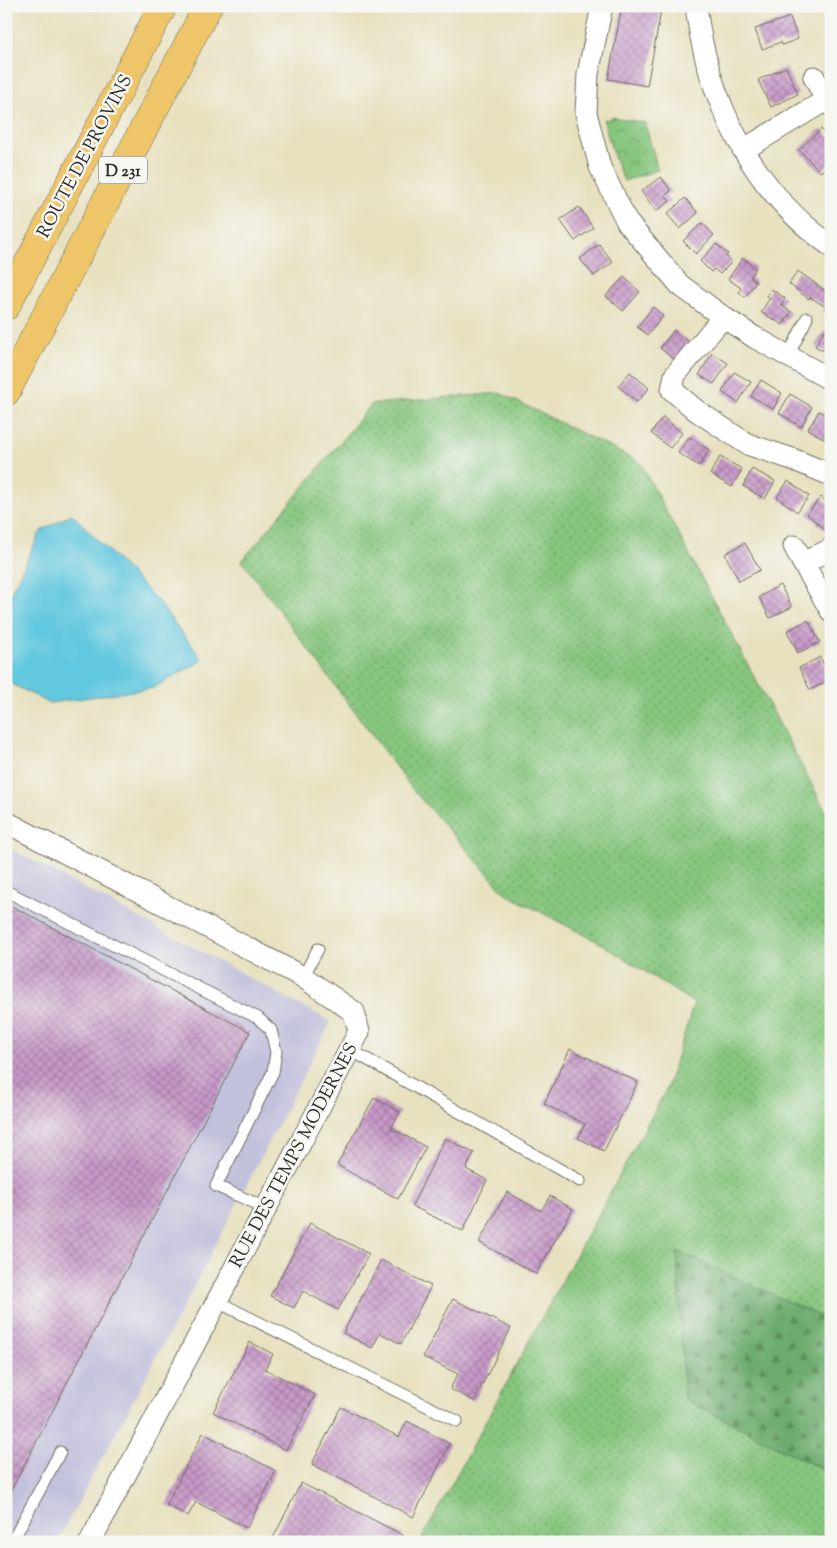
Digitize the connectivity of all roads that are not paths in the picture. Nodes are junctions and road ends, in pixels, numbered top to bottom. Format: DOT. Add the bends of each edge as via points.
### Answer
graph roads {
  1 [pos="163,6"];
  2 [pos="208,6"];
  3 [pos="602,6"];
  4 [pos="696,6"];
  5 [pos="814,77"];
  6 [pos="829,101"];
  7 [pos="743,150"];
  8 [pos="831,246"];
  9 [pos="6,306"];
  10 [pos="723,317"];
  11 [pos="807,318"];
  12 [pos="788,356"];
  13 [pos="831,380"];
  14 [pos="6,392"];
  15 [pos="831,475"];
  16 [pos="831,549"];
  17 [pos="831,611"];
  18 [pos="6,822"];
  19 [pos="6,891"];
  20 [pos="318,949"];
  21 [pos="303,977"];
  22 [pos="349,1049"];
  23 [pos="580,1181"];
  24 [pos="266,1208"];
  25 [pos="216,1302"];
  26 [pos="457,1421"];
  27 [pos="60,1452"];
  28 [pos="12,1542"];
  29 [pos="90,1542"];
  1 -- 9 [label="main road, ROUTE DE PROVINS / D 231"];
  2 -- 14 [label="main road, D 231"];
  3 -- 10 [label="street" via="588,74 586,113 600,167 627,222 680,285"];
  4 -- 7 [label="street" via="708,67 719,100"];
  5 -- 6 [label="street"];
  6 -- 7 [label="street"];
  7 -- 8 [label="street" via="795,216"];
  10 -- 12 [label="street"];
  10 -- 15 [label="street" via="675,375 672,390 747,444"];
  11 -- 12 [label="lane"];
  12 -- 13 [label="street"];
  16 -- 17 [label="street" via="798,555"];
  18 -- 21 [label="street, RUE DES TEMPS MODERNES"];
  19 -- 24 [label="lane" via="258,1018 271,1030 276,1052 274,1072 216,1186"];
  20 -- 21 [label="lane"];
  21 -- 22 [label="street, RUE DES TEMPS MODERNES" via="354,1012 359,1032"];
  22 -- 23 [label="lane"];
  22 -- 24 [label="street, RUE DES TEMPS MODERNES"];
  24 -- 25 [label="street, RUE DES TEMPS MODERNES"];
  25 -- 26 [label="lane"];
  25 -- 29 [label="street, RUE DES TEMPS MODERNES"];
  27 -- 28 [label="lane"];
}
